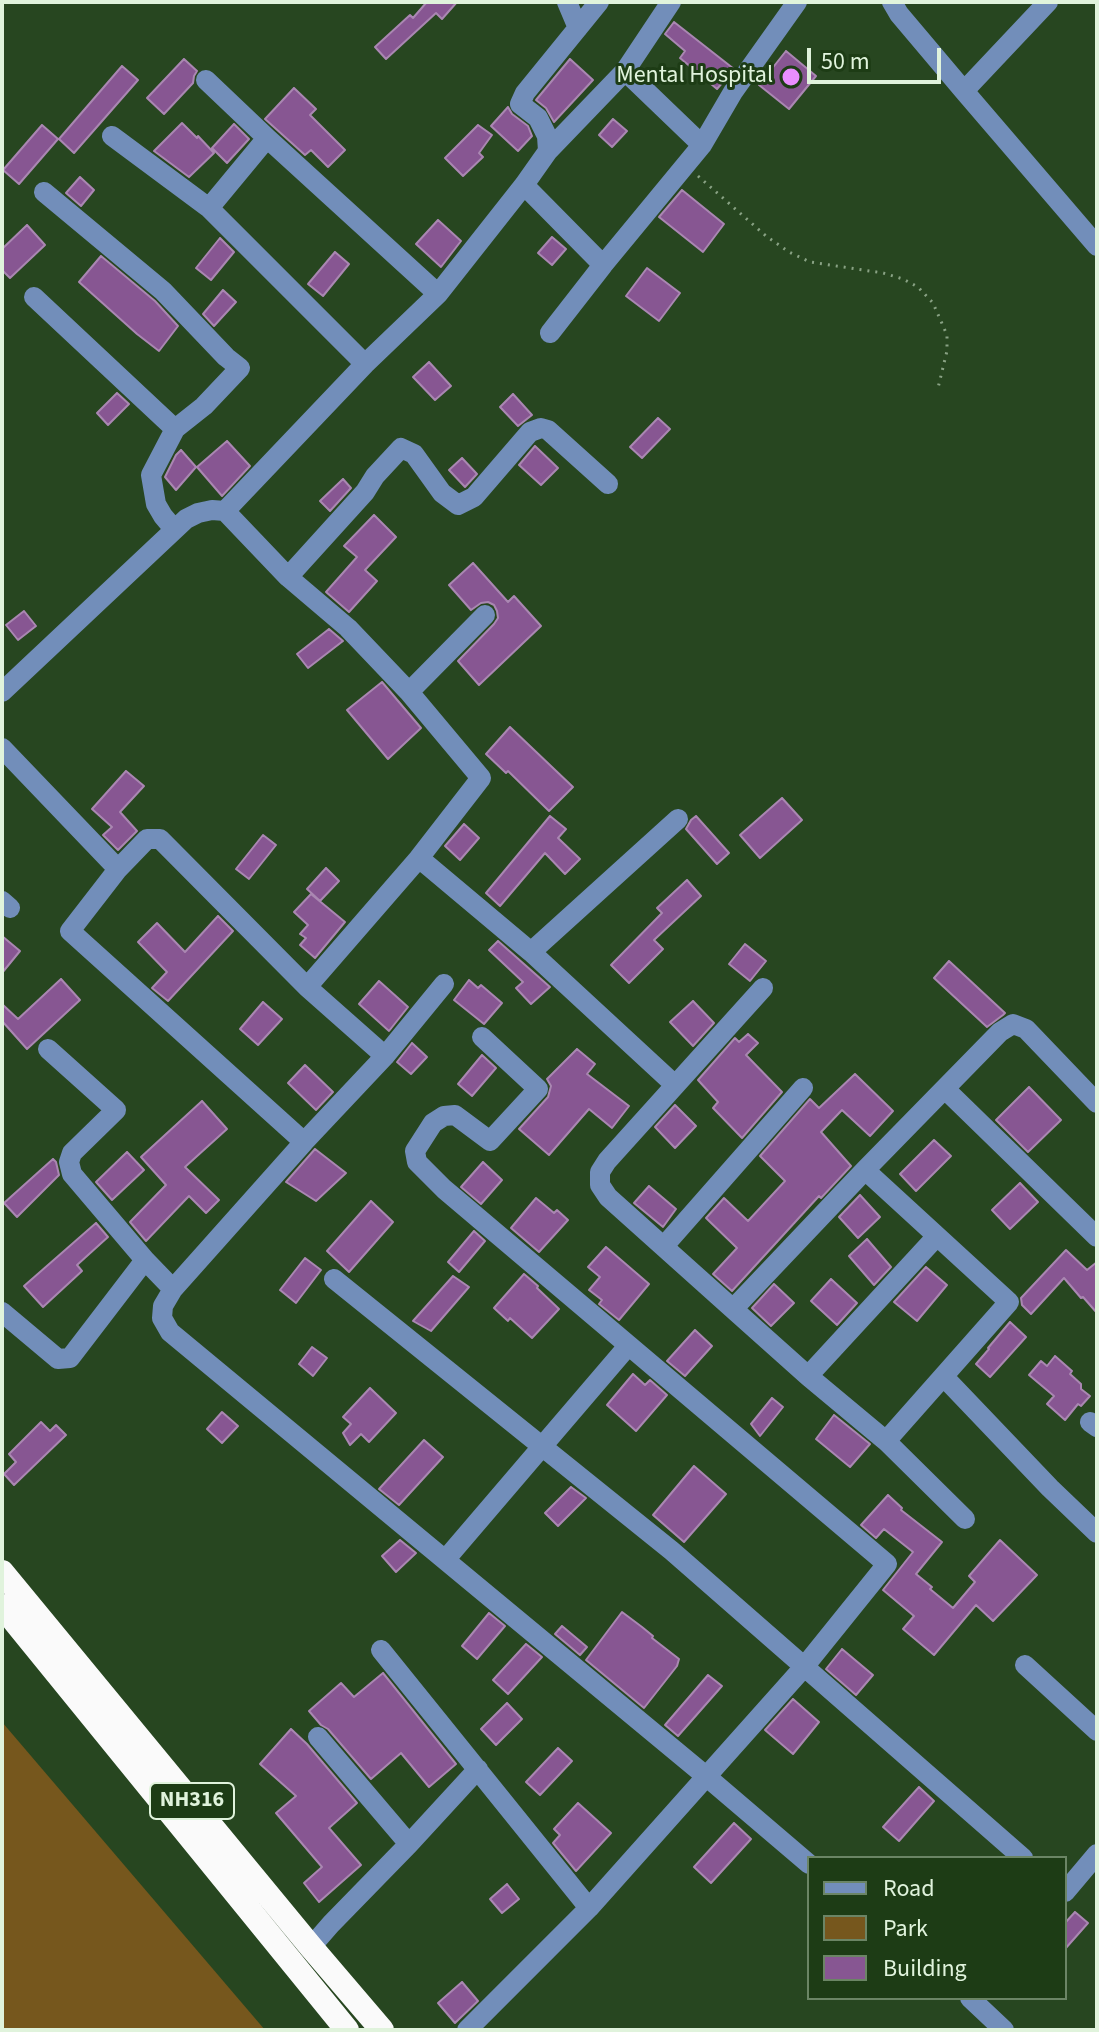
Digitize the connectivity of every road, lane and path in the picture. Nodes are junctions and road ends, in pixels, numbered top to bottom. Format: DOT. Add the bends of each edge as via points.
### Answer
graph roads {
  1 [pos="567,2"];
  2 [pos="599,2"];
  3 [pos="671,2"];
  4 [pos="797,2"];
  5 [pos="892,2"];
  6 [pos="1048,2"];
  7 [pos="578,28"];
  8 [pos="625,71"];
  9 [pos="206,80"];
  10 [pos="964,91"];
  11 [pos="112,136"];
  12 [pos="267,138"];
  13 [pos="702,145"];
  14 [pos="548,151"];
  15 [pos="686,164"];
  16 [pos="524,185"];
  17 [pos="44,192"];
  18 [pos="209,208"];
  19 [pos="1097,246"];
  20 [pos="603,265"];
  21 [pos="438,294"];
  22 [pos="34,297"];
  23 [pos="550,333"];
  24 [pos="365,364"];
  25 [pos="938,388"];
  26 [pos="175,429"];
  27 [pos="608,484"];
  28 [pos="225,511"];
  29 [pos="174,529"];
  30 [pos="288,577"];
  31 [pos="485,615"];
  32 [pos="2,692"];
  33 [pos="409,692"];
  34 [pos="2,748"];
  35 [pos="678,819"];
  36 [pos="419,858"];
  37 [pos="118,869"];
  38 [pos="531,952"];
  39 [pos="444,984"];
  40 [pos="307,987"];
  41 [pos="763,988"];
  42 [pos="482,1037"];
  43 [pos="48,1049"];
  44 [pos="385,1056"];
  45 [pos="675,1085"];
  46 [pos="803,1088"];
  47 [pos="945,1089"];
  48 [pos="1097,1103"];
  49 [pos="304,1142"];
  50 [pos="865,1170"];
  51 [pos="937,1236"];
  52 [pos="1097,1237"];
  53 [pos="664,1246"];
  54 [pos="145,1260"];
  55 [pos="334,1279"];
  56 [pos="173,1289"];
  57 [pos="733,1309"];
  58 [pos="2,1312"];
  59 [pos="628,1346"];
  60 [pos="808,1376"];
  61 [pos="944,1377"];
  62 [pos="886,1441"];
  63 [pos="541,1445"];
  64 [pos="965,1519"];
  65 [pos="1097,1533"];
  66 [pos="445,1560"];
  67 [pos="2,1572"];
  68 [pos="2,1606"];
  69 [pos="381,1650"];
  70 [pos="1025,1665"];
  71 [pos="804,1667"];
  72 [pos="1097,1731"];
  73 [pos="318,1737"];
  74 [pos="478,1769"];
  75 [pos="707,1777"];
  76 [pos="409,1844"];
  77 [pos="1097,1854"];
  78 [pos="1021,1856"];
  79 [pos="807,1862"];
  80 [pos="1067,1890"];
  81 [pos="589,1908"];
  82 [pos="311,1947"];
  83 [pos="975,2000"];
  84 [pos="347,2030"];
  85 [pos="382,2030"];
  86 [pos="467,2030"];
  87 [pos="1004,2030"];
  1 -- 7 [label="street"];
  2 -- 7 [label="street"];
  3 -- 8 [label="street"];
  4 -- 13 [label="street"];
  5 -- 10 [label="street"];
  6 -- 10 [label="street"];
  7 -- 14 [label="street" via="520,104 538,118"];
  8 -- 13 [label="street"];
  8 -- 14 [label="street"];
  9 -- 12 [label="street"];
  10 -- 19 [label="street"];
  11 -- 18 [label="street"];
  12 -- 18 [label="street"];
  12 -- 21 [label="street"];
  13 -- 15 [label="street"];
  14 -- 16 [label="street"];
  15 -- 20 [label="street"];
  15 -- 25 [label="path" via="789,252 810,262 883,273 918,287 933,303 947,335"];
  16 -- 20 [label="street"];
  16 -- 21 [label="street"];
  17 -- 26 [label="street" via="163,291 240,368"];
  18 -- 24 [label="street"];
  20 -- 23 [label="street"];
  21 -- 24 [label="street"];
  22 -- 26 [label="street"];
  24 -- 28 [label="street"];
  26 -- 29 [label="street" via="151,475 156,504"];
  27 -- 30 [label="street" via="541,428 530,432 474,497 458,505 442,493 414,454 401,448"];
  28 -- 29 [label="street" via="198,513"];
  28 -- 30 [label="street"];
  29 -- 32 [label="street"];
  30 -- 33 [label="street" via="348,628"];
  31 -- 33 [label="street"];
  33 -- 36 [label="street" via="481,778"];
  34 -- 37 [label="street"];
  35 -- 38 [label="street"];
  36 -- 38 [label="street"];
  36 -- 40 [label="street"];
  37 -- 40 [label="street" via="147,839 160,839"];
  37 -- 49 [label="street" via="70,931"];
  38 -- 45 [label="street"];
  39 -- 44 [label="street"];
  40 -- 44 [label="street"];
  41 -- 45 [label="street"];
  42 -- 59 [label="street" via="538,1089 490,1141 455,1115 444,1116 433,1123 415,1151 417,1162"];
  43 -- 54 [label="street" via="116,1110 69,1162 72,1174"];
  44 -- 49 [label="street"];
  45 -- 53 [label="street" via="600,1172 608,1197"];
  46 -- 53 [label="street"];
  47 -- 48 [label="street" via="1013,1024 1036,1038"];
  47 -- 50 [label="street"];
  47 -- 52 [label="street"];
  49 -- 56 [label="street"];
  50 -- 51 [label="street"];
  50 -- 57 [label="street"];
  51 -- 60 [label="street"];
  51 -- 61 [label="street" via="1009,1302"];
  53 -- 57 [label="street"];
  54 -- 56 [label="street"];
  54 -- 58 [label="street" via="70,1358 58,1359"];
  55 -- 63 [label="street"];
  56 -- 66 [label="street" via="162,1318 170,1332"];
  57 -- 60 [label="street"];
  59 -- 63 [label="street"];
  59 -- 71 [label="street" via="887,1564"];
  60 -- 62 [label="street"];
  61 -- 62 [label="street"];
  61 -- 65 [label="street"];
  62 -- 64 [label="street"];
  63 -- 66 [label="street"];
  63 -- 71 [label="street"];
  66 -- 75 [label="street"];
  67 -- 82 [label="highway, NH316"];
  68 -- 84 [label="highway, NH316"];
  69 -- 74 [label="street"];
  70 -- 72 [label="street"];
  71 -- 75 [label="street"];
  71 -- 78 [label="street"];
  73 -- 76 [label="street"];
  74 -- 76 [label="street"];
  74 -- 81 [label="street"];
  75 -- 79 [label="street"];
  75 -- 81 [label="street"];
  76 -- 82 [label="street"];
  77 -- 80 [label="street"];
  81 -- 86 [label="street"];
  82 -- 85 [label="highway, NH316"];
  83 -- 87 [label="street"];
}
